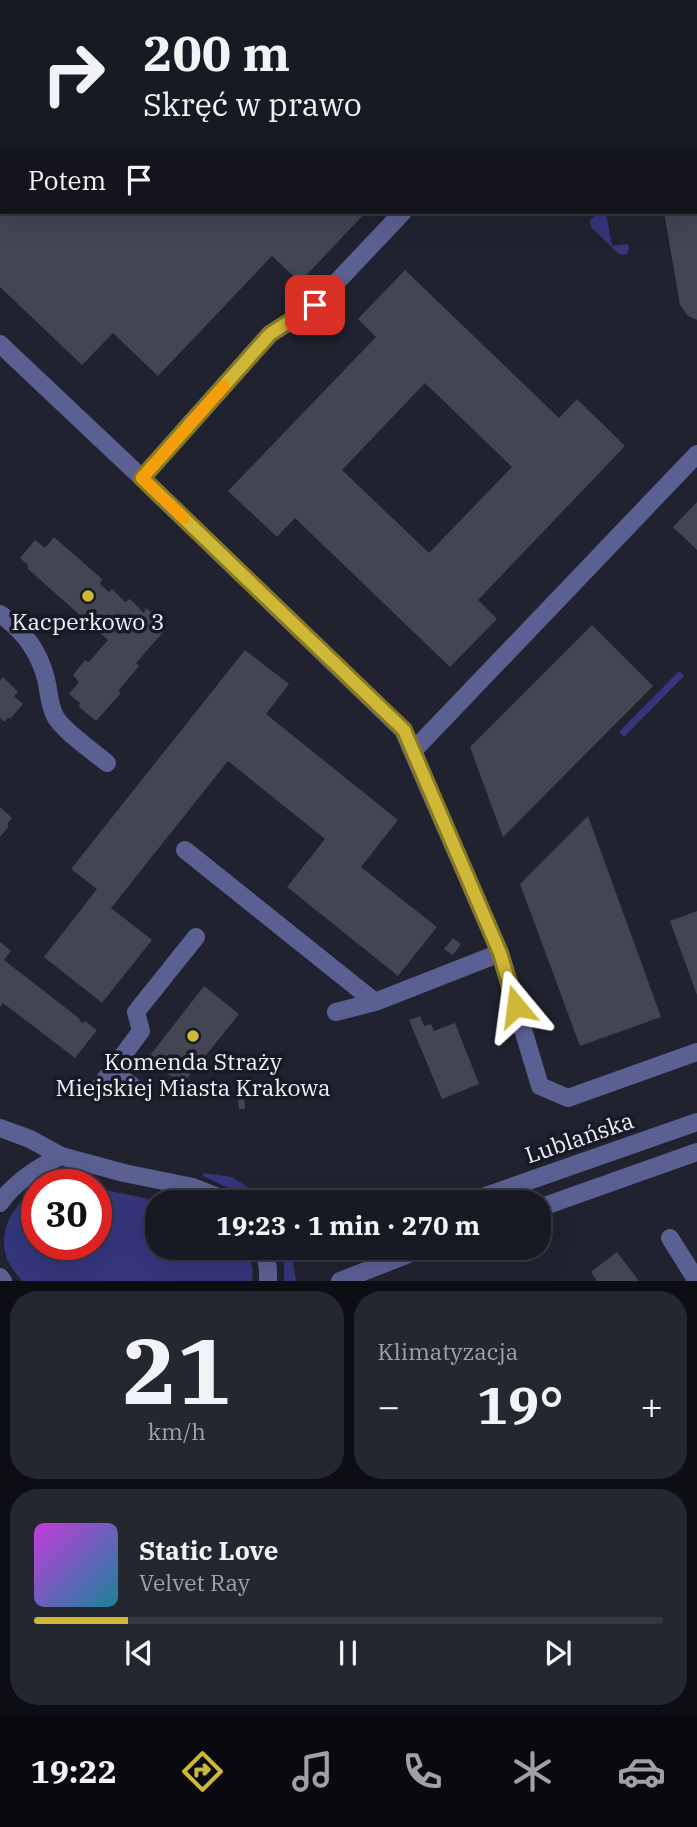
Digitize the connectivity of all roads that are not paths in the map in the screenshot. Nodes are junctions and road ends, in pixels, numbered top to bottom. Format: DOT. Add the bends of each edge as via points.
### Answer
graph roads {
  1 [pos="400,214"];
  2 [pos="0,344"];
  3 [pos="697,454"];
  4 [pos="142,478"];
  5 [pos="0,614"];
  6 [pos="412,751"];
  7 [pos="107,763"];
  8 [pos="185,850"];
  9 [pos="196,937"];
  10 [pos="500,953"];
  11 [pos="375,1002"];
  12 [pos="336,1013"];
  13 [pos="697,1052"];
  14 [pos="111,1071"];
  15 [pos="98,1089"];
  16 [pos="136,1089"];
  17 [pos="697,1122"];
  18 [pos="0,1128"];
  19 [pos="697,1152"];
  20 [pos="61,1156"];
  21 [pos="201,1190"];
  22 [pos="502,1190"];
  23 [pos="0,1203"];
  24 [pos="551,1204"];
  25 [pos="670,1238"];
  26 [pos="266,1260"];
  27 [pos="377,1260"];
  28 [pos="393,1260"];
  29 [pos="268,1281"];
  30 [pos="338,1281"];
  31 [pos="697,1281"];
  1 -- 4 [label="street" via="315,305 270,334"];
  2 -- 4 [label="street"];
  3 -- 6 [label="street"];
  4 -- 6 [label="street" via="404,730"];
  5 -- 7 [label="street" via="36,652 56,719"];
  6 -- 10 [label="street"];
  8 -- 11 [label="street"];
  9 -- 14 [label="street" via="136,1012 141,1031"];
  10 -- 11 [label="street"];
  10 -- 13 [label="street" via="540,1086 568,1098"];
  11 -- 12 [label="street"];
  14 -- 15 [label="street"];
  14 -- 16 [label="street"];
  17 -- 22 [label="street, Lublańska"];
  18 -- 20 [label="street"];
  19 -- 24 [label="street"];
  20 -- 21 [label="street"];
  20 -- 23 [label="street" via="22,1181"];
  25 -- 31 [label="street"];
  26 -- 29 [label="street"];
  27 -- 30 [label="street"];
  28 -- 30 [label="street"];
}
